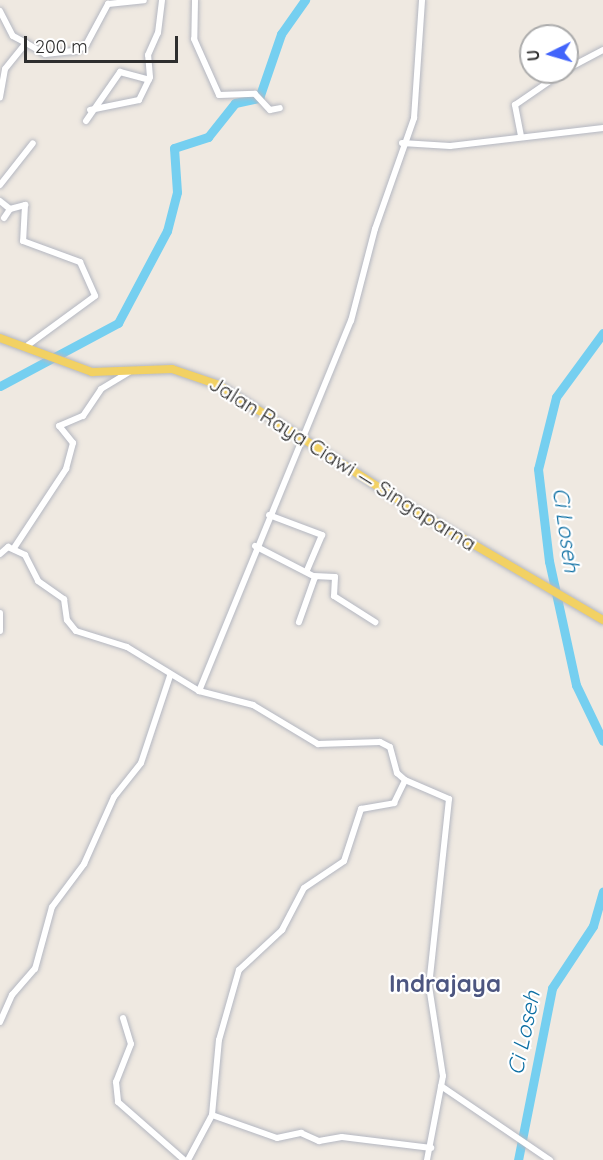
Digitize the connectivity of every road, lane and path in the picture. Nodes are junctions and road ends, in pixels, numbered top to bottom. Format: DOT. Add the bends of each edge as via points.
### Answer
graph roads {
  1 [pos="144,0"];
  2 [pos="162,0"];
  3 [pos="195,0"];
  4 [pos="422,0"];
  5 [pos="1,17"];
  6 [pos="26,43"];
  7 [pos="603,50"];
  8 [pos="579,63"];
  9 [pos="149,80"];
  10 [pos="546,84"];
  11 [pos="0,98"];
  12 [pos="280,108"];
  13 [pos="90,110"];
  14 [pos="86,121"];
  15 [pos="603,128"];
  16 [pos="521,136"];
  17 [pos="33,142"];
  18 [pos="402,144"];
  19 [pos="0,185"];
  20 [pos="0,201"];
  21 [pos="10,209"];
  22 [pos="4,218"];
  23 [pos="0,338"];
  24 [pos="28,345"];
  25 [pos="134,370"];
  26 [pos="303,439"];
  27 [pos="269,515"];
  28 [pos="255,546"];
  29 [pos="14,548"];
  30 [pos="0,554"];
  31 [pos="307,571"];
  32 [pos="314,576"];
  33 [pos="0,613"];
  34 [pos="603,620"];
  35 [pos="299,621"];
  36 [pos="375,622"];
  37 [pos="0,632"];
  38 [pos="170,676"];
  39 [pos="199,691"];
  40 [pos="405,780"];
  41 [pos="123,1018"];
  42 [pos="0,1022"];
  43 [pos="441,1086"];
  44 [pos="212,1114"];
  45 [pos="431,1148"];
  46 [pos="186,1160"];
  47 [pos="428,1160"];
  48 [pos="550,1160"];
  1 -- 6 [label="street" via="108,4 86,45 76,51 45,54"];
  2 -- 9 [label="street" via="159,33 148,55"];
  3 -- 12 [label="street" via="194,39 219,94 259,98 270,110"];
  4 -- 18 [label="street" via="417,103"];
  5 -- 6 [label="street" via="13,36"];
  6 -- 11 [label="street" via="4,69"];
  7 -- 8 [label="street"];
  9 -- 13 [label="street" via="136,104"];
  9 -- 13 [label="street" via="120,72"];
  10 -- 16 [label="street" via="515,105"];
  13 -- 14 [label="street"];
  15 -- 16 [label="street"];
  16 -- 18 [label="street" via="450,146"];
  17 -- 19 [label="street"];
  18 -- 26 [label="street" via="351,321"];
  20 -- 21 [label="street"];
  21 -- 22 [label="street"];
  21 -- 24 [label="street" via="25,205 23,241 80,262 95,296"];
  23 -- 24 [label="main road, Jalan Raya Ciawi — Singaparna"];
  24 -- 25 [label="main road, Jalan Raya Ciawi — Singaparna" via="76,367 112,374"];
  25 -- 26 [label="main road, Jalan Raya Ciawi — Singaparna" via="195,374"];
  25 -- 29 [label="street" via="101,389 83,416 59,426 73,443 66,469"];
  26 -- 27 [label="street"];
  26 -- 34 [label="main road, Jalan Raya Ciawi — Singaparna"];
  27 -- 28 [label="street"];
  27 -- 31 [label="street" via="322,535"];
  28 -- 31 [label="street"];
  28 -- 39 [label="street"];
  29 -- 30 [label="street"];
  29 -- 38 [label="street" via="26,555 38,581 64,599 67,620 76,632 127,647"];
  31 -- 32 [label="street"];
  32 -- 35 [label="street"];
  32 -- 36 [label="street" via="335,577 334,596"];
  33 -- 37 [label="street"];
  38 -- 39 [label="street"];
  38 -- 42 [label="street" via="141,763 114,797 84,864 52,908 35,969 12,995"];
  39 -- 40 [label="street" via="253,705 318,744 380,742 390,747 398,773"];
  40 -- 43 [label="street" via="449,800 429,986 443,1054"];
  40 -- 44 [label="street" via="394,803 361,809 344,861 304,888 282,930 239,970 219,1040"];
  41 -- 46 [label="street" via="131,1044 116,1082 116,1098"];
  43 -- 45 [label="street"];
  43 -- 48 [label="street"];
  44 -- 45 [label="street" via="277,1138 301,1133 315,1141 342,1137"];
  44 -- 46 [label="street"];
  45 -- 47 [label="street"];
}
